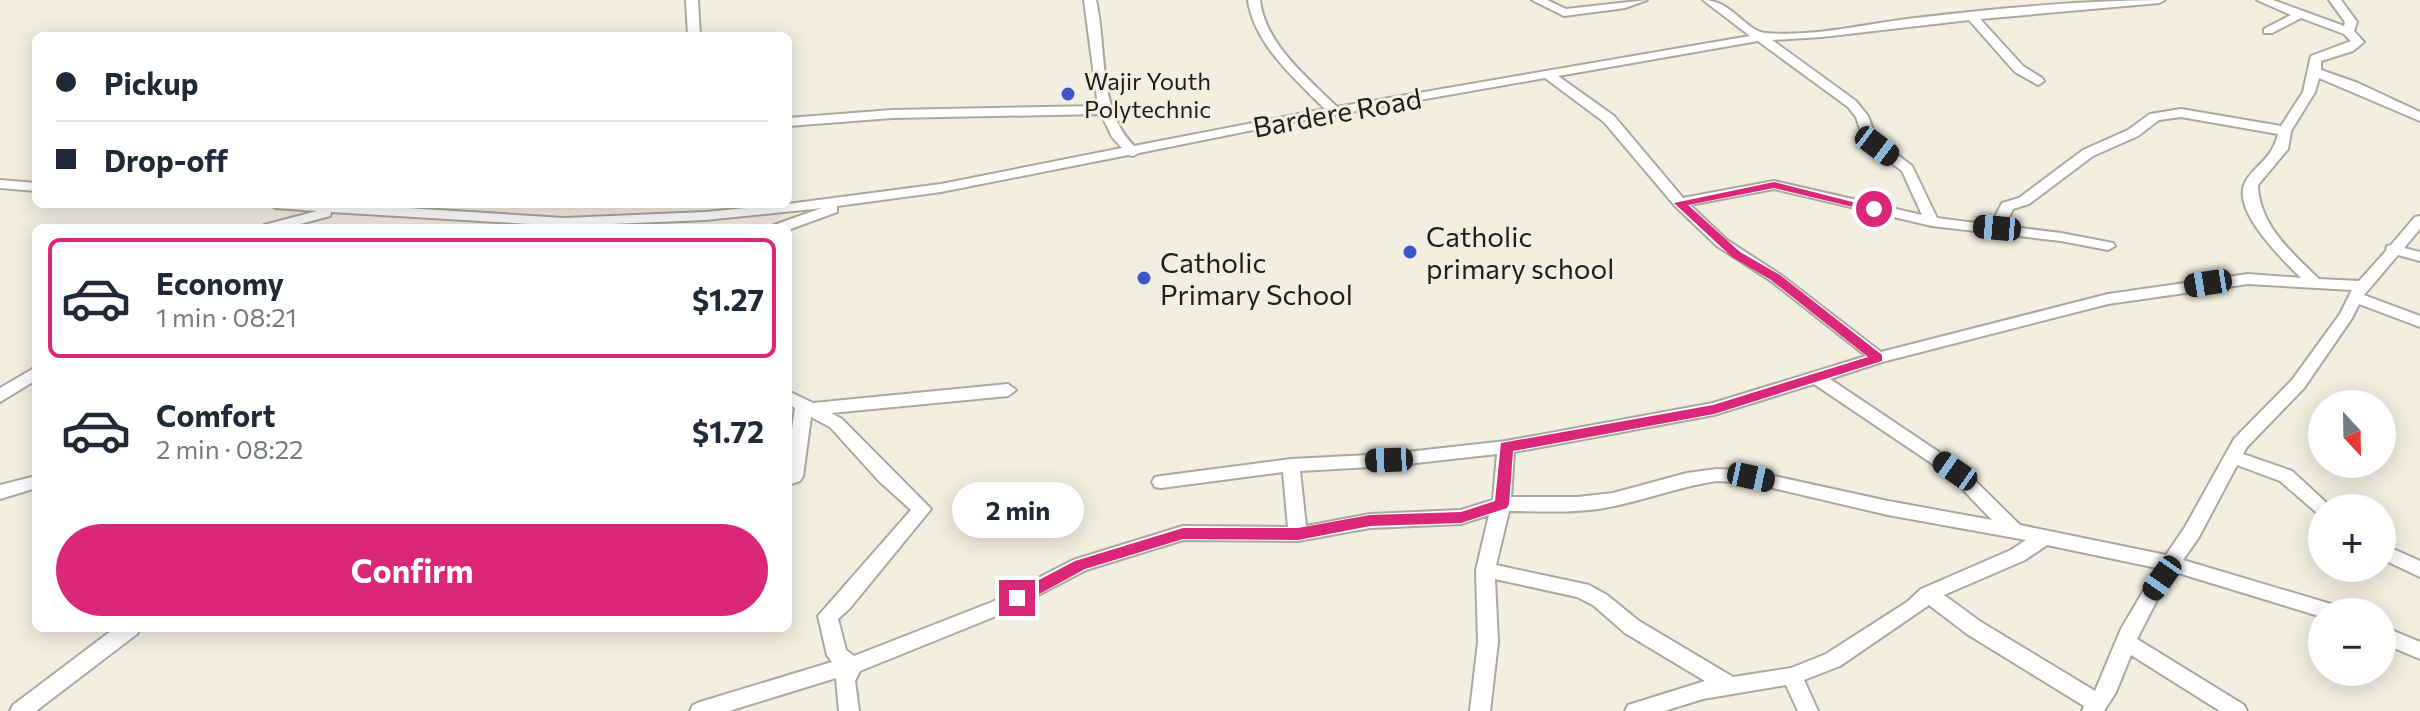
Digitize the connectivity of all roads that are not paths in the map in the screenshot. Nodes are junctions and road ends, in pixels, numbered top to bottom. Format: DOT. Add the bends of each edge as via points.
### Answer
graph roads {
  1 [pos="692,0"];
  2 [pos="1090,0"];
  3 [pos="1254,0"];
  4 [pos="1538,0"];
  5 [pos="1641,0"];
  6 [pos="1709,0"];
  7 [pos="2159,0"];
  8 [pos="2263,0"];
  9 [pos="2335,0"];
  10 [pos="2299,15"];
  11 [pos="1971,16"];
  12 [pos="2268,31"];
  13 [pos="694,32"];
  14 [pos="2348,32"];
  15 [pos="1762,37"];
  16 [pos="2315,72"];
  17 [pos="1550,76"];
  18 [pos="2038,81"];
  19 [pos="1104,110"];
  20 [pos="1335,112"];
  21 [pos="2420,117"];
  22 [pos="792,122"];
  23 [pos="2285,131"];
  24 [pos="1133,152"];
  25 [pos="0,184"];
  26 [pos="32,187"];
  27 [pos="856,200"];
  28 [pos="1680,203"];
  29 [pos="792,207"];
  30 [pos="329,208"];
  31 [pos="780,208"];
  32 [pos="342,209"];
  33 [pos="2420,220"];
  34 [pos="1932,222"];
  35 [pos="278,224"];
  36 [pos="790,224"];
  37 [pos="1997,228"];
  38 [pos="2108,246"];
  39 [pos="2392,249"];
  40 [pos="2420,257"];
  41 [pos="2317,285"];
  42 [pos="2358,292"];
  43 [pos="2420,322"];
  44 [pos="1878,358"];
  45 [pos="32,375"];
  46 [pos="1816,377"];
  47 [pos="1008,390"];
  48 [pos="0,396"];
  49 [pos="801,404"];
  50 [pos="1506,447"];
  51 [pos="2232,457"];
  52 [pos="1291,465"];
  53 [pos="792,477"];
  54 [pos="1161,482"];
  55 [pos="32,483"];
  56 [pos="0,492"];
  57 [pos="2308,495"];
  58 [pos="1502,504"];
  59 [pos="2014,531"];
  60 [pos="1298,534"];
  61 [pos="2044,538"];
  62 [pos="2396,558"];
  63 [pos="2172,564"];
  64 [pos="1485,570"];
  65 [pos="2420,570"];
  66 [pos="1928,594"];
  67 [pos="2308,605"];
  68 [pos="125,632"];
  69 [pos="2396,640"];
  70 [pos="2126,642"];
  71 [pos="2420,651"];
  72 [pos="852,665"];
  73 [pos="1792,676"];
  74 [pos="1729,685"];
  75 [pos="2095,707"];
  76 [pos="20,711"];
  77 [pos="700,711"];
  78 [pos="849,711"];
  79 [pos="1480,711"];
  80 [pos="1635,711"];
  81 [pos="1808,711"];
  82 [pos="2237,711"];
  1 -- 13 [label="street"];
  2 -- 19 [label="street"];
  3 -- 20 [label="street" via="1264,31"];
  4 -- 5 [label="street" via="1564,13"];
  6 -- 15 [label="street"];
  7 -- 11 [label="street, Bardere Road"];
  8 -- 10 [label="street"];
  9 -- 14 [label="street" via="2351,22"];
  10 -- 12 [label="street"];
  10 -- 14 [label="street"];
  11 -- 15 [label="street, Bardere Road"];
  11 -- 18 [label="street" via="2019,69"];
  14 -- 16 [label="street" via="2356,45 2318,56"];
  15 -- 17 [label="street, Bardere Road"];
  15 -- 34 [label="street" via="1859,111 1870,140 1907,169"];
  16 -- 21 [label="street"];
  16 -- 23 [label="street"];
  17 -- 20 [label="street, Bardere Road"];
  17 -- 28 [label="street" via="1609,119"];
  19 -- 22 [label="street"];
  19 -- 24 [label="street" via="1115,136"];
  20 -- 24 [label="street, Bardere Road"];
  23 -- 37 [label="street" via="2181,113 2155,117 2088,153 2024,201 2007,206"];
  23 -- 41 [label="street" via="2281,149 2251,185 2249,197 2267,230"];
  24 -- 27 [label="street, Bardere Road"];
  25 -- 26 [label="street"];
  27 -- 29 [label="street, Bardere Road"];
  27 -- 36 [label="street"];
  28 -- 34 [label="street" via="1774,185"];
  28 -- 44 [label="street" via="1736,255 1776,278"];
  30 -- 32 [label="street, Bardere Road"];
  31 -- 32 [label="street, Bardere Road" via="564,222"];
  32 -- 35 [label="street"];
  33 -- 39 [label="street"];
  34 -- 37 [label="street"];
  37 -- 38 [label="street"];
  39 -- 40 [label="street"];
  39 -- 42 [label="street"];
  41 -- 42 [label="street"];
  41 -- 44 [label="street" via="2248,279 2122,297"];
  42 -- 43 [label="street"];
  42 -- 51 [label="street" via="2298,384"];
  44 -- 46 [label="street"];
  45 -- 48 [label="street"];
  46 -- 50 [label="street" via="1714,409"];
  46 -- 59 [label="street" via="1955,471"];
  47 -- 49 [label="street"];
  49 -- 53 [label="street"];
  49 -- 72 [label="street" via="836,423 922,509 828,616 837,655"];
  50 -- 52 [label="street"];
  50 -- 58 [label="street"];
  51 -- 57 [label="street" via="2286,476"];
  51 -- 63 [label="street"];
  52 -- 54 [label="street"];
  52 -- 60 [label="street"];
  55 -- 56 [label="street"];
  58 -- 59 [label="street" via="1613,500 1717,475 1751,477"];
  58 -- 60 [label="street" via="1461,517 1370,521"];
  58 -- 64 [label="street"];
  59 -- 61 [label="street"];
  60 -- 72 [label="street" via="1183,533 1136,546 1080,565 999,607"];
  61 -- 63 [label="street"];
  61 -- 66 [label="street" via="2018,555"];
  62 -- 65 [label="street"];
  63 -- 67 [label="street"];
  63 -- 70 [label="street"];
  64 -- 74 [label="street" via="1582,590"];
  64 -- 79 [label="street" via="1488,642"];
  66 -- 73 [label="street" via="1833,660"];
  66 -- 75 [label="street"];
  68 -- 76 [label="street"];
  69 -- 71 [label="street"];
  70 -- 75 [label="street"];
  70 -- 82 [label="street"];
  72 -- 77 [label="street"];
  72 -- 78 [label="street" via="845,681"];
  73 -- 74 [label="street"];
  73 -- 81 [label="street"];
  74 -- 80 [label="street"];
}
